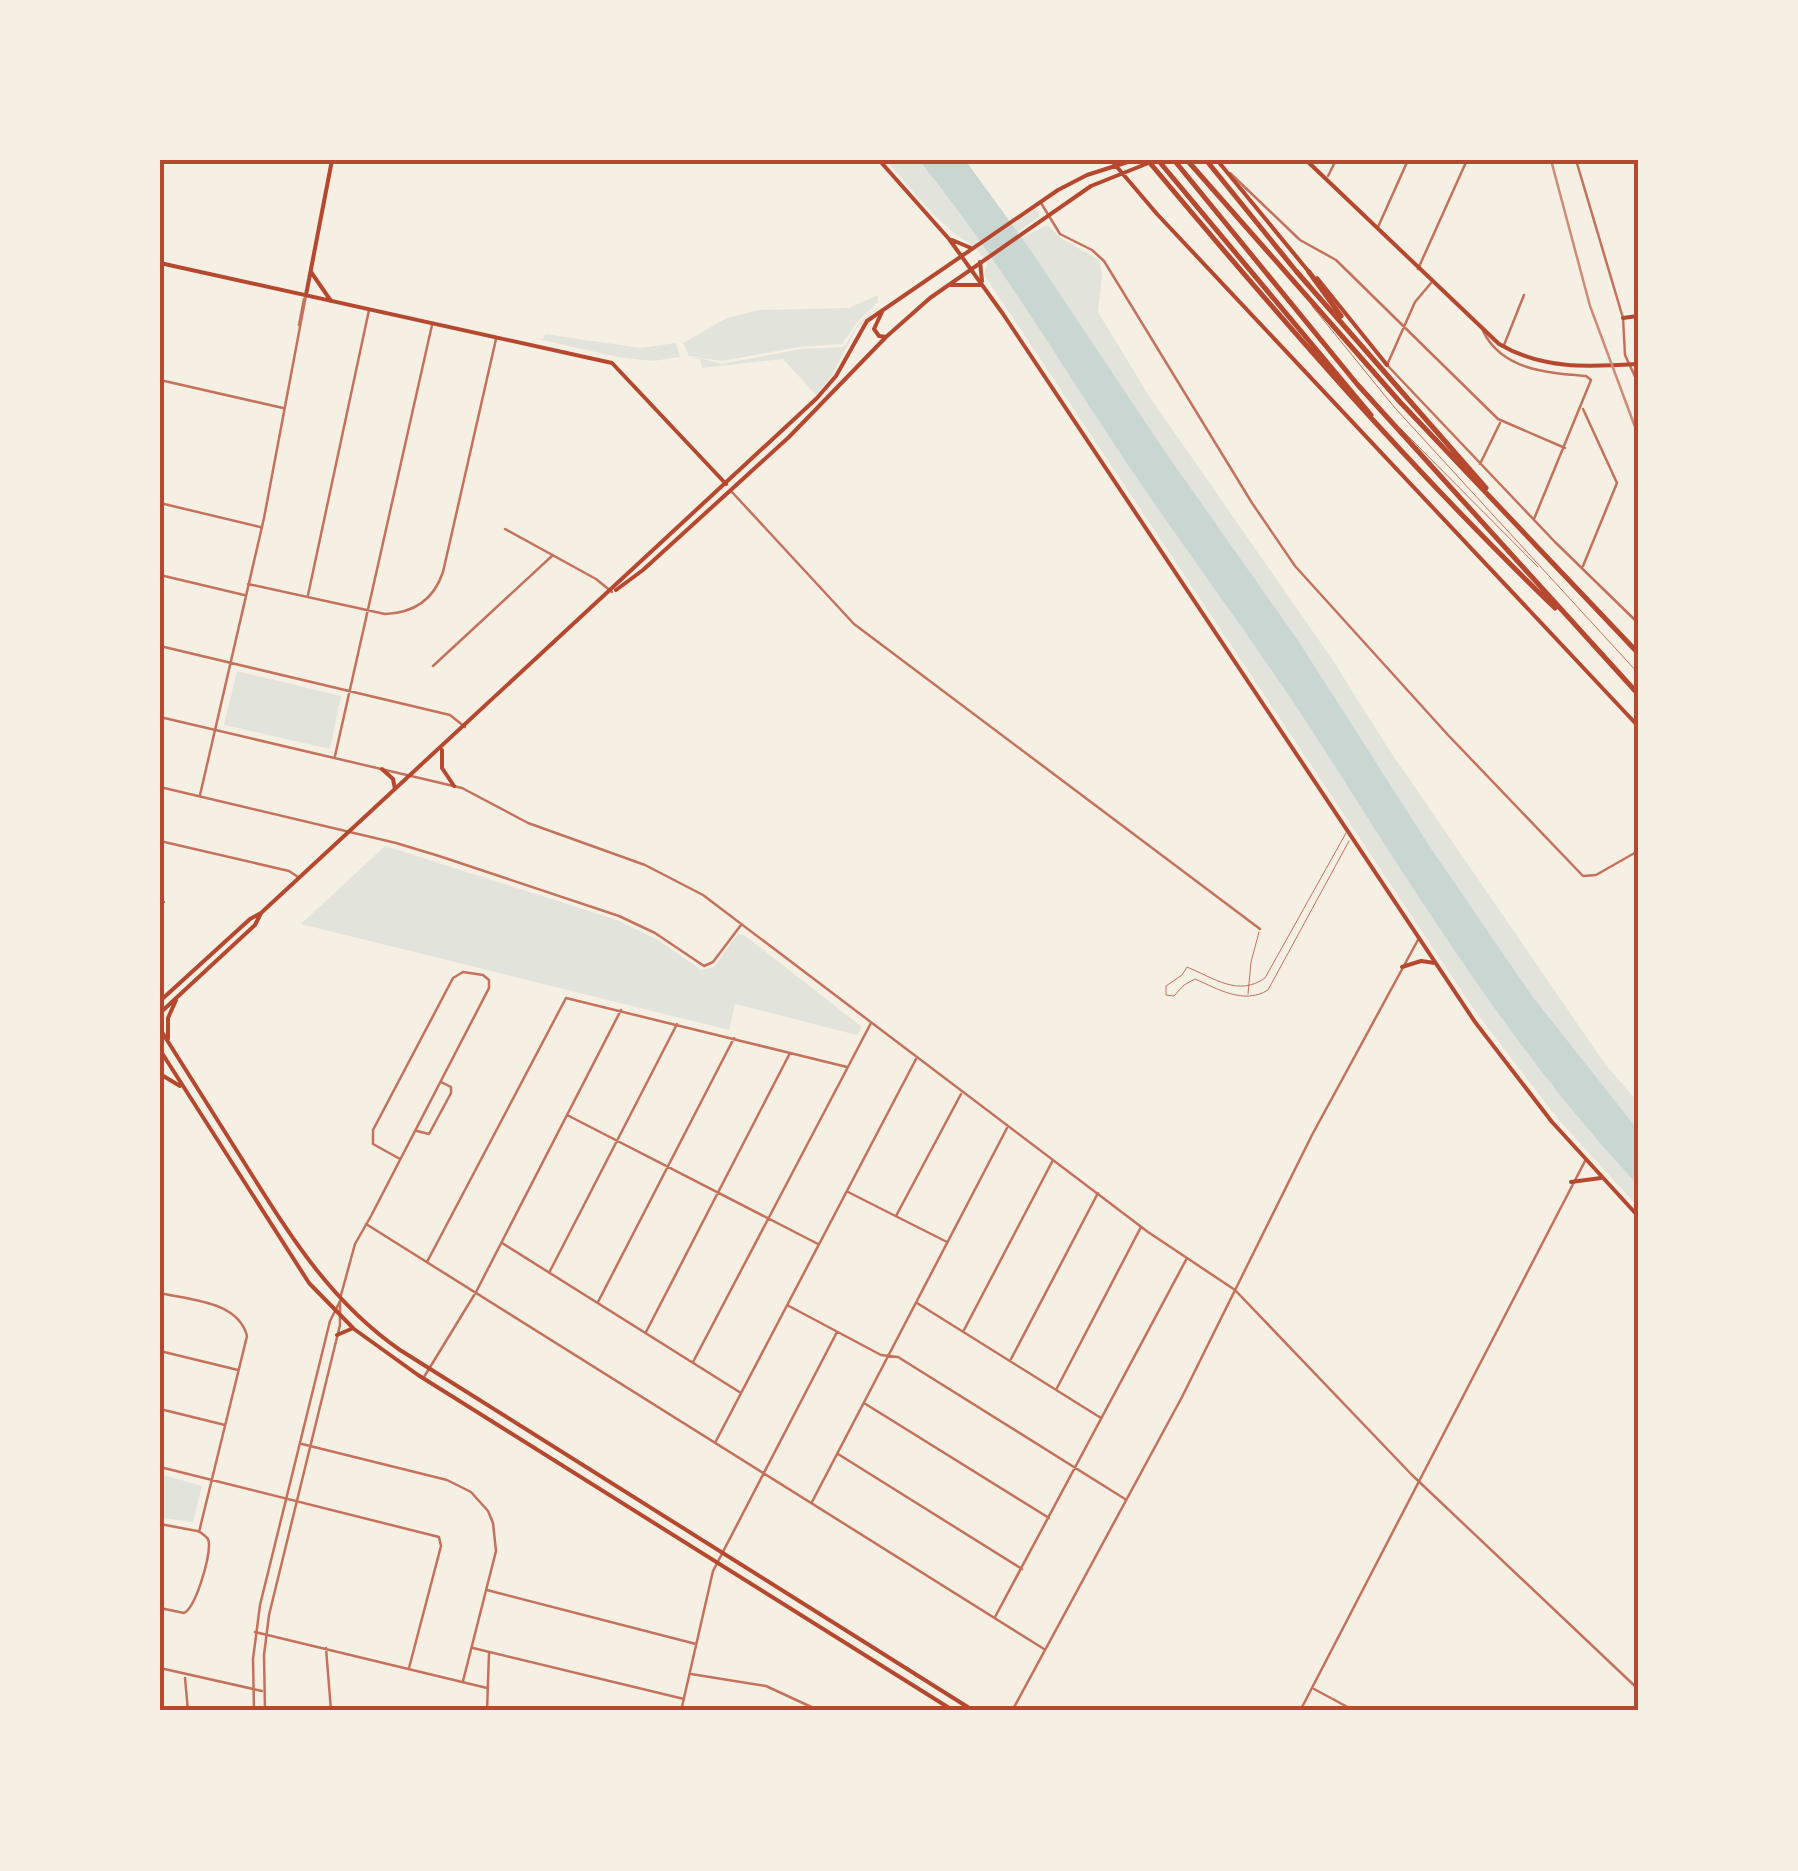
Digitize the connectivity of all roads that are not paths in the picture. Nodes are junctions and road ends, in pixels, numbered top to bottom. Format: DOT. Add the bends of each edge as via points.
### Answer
graph roads {
  1 [pos="332,160"];
  2 [pos="879,160"];
  3 [pos="1134,160"];
  4 [pos="1158,160"];
  5 [pos="1174,160"];
  6 [pos="1187,160"];
  7 [pos="1206,160"];
  8 [pos="1217,160"];
  9 [pos="1306,160"];
  10 [pos="1336,160"];
  11 [pos="1408,160"];
  12 [pos="1467,160"];
  13 [pos="1576,160"];
  14 [pos="1149,161"];
  15 [pos="1113,163"];
  16 [pos="1226,171"];
  17 [pos="1120,172"];
  18 [pos="1326,179"];
  19 [pos="1040,201"];
  20 [pos="1048,216"];
  21 [pos="1376,228"];
  22 [pos="949,239"];
  23 [pos="973,246"];
  24 [pos="960,255"];
  25 [pos="982,261"];
  26 [pos="160,262"];
  27 [pos="970,269"];
  28 [pos="1418,269"];
  29 [pos="311,270"];
  30 [pos="1309,272"];
  31 [pos="1292,280"];
  32 [pos="1432,282"];
  33 [pos="946,286"];
  34 [pos="982,286"];
  35 [pos="306,295"];
  36 [pos="1524,295"];
  37 [pos="331,301"];
  38 [pos="370,308"];
  39 [pos="885,308"];
  40 [pos="1638,316"];
  41 [pos="1623,318"];
  42 [pos="433,323"];
  43 [pos="1405,327"];
  44 [pos="1482,330"];
  45 [pos="1350,332"];
  46 [pos="886,337"];
  47 [pos="496,338"];
  48 [pos="1504,346"];
  49 [pos="1635,364"];
  50 [pos="1387,365"];
  51 [pos="160,380"];
  52 [pos="1638,383"];
  53 [pos="1357,384"];
  54 [pos="284,408"];
  55 [pos="1582,408"];
  56 [pos="1501,422"];
  57 [pos="1394,444"];
  58 [pos="1566,448"];
  59 [pos="1480,464"];
  60 [pos="725,483"];
  61 [pos="730,490"];
  62 [pos="160,503"];
  63 [pos="1511,517"];
  64 [pos="1533,520"];
  65 [pos="262,527"];
  66 [pos="505,530"];
  67 [pos="553,555"];
  68 [pos="1581,569"];
  69 [pos="1544,572"];
  70 [pos="160,575"];
  71 [pos="248,584"];
  72 [pos="612,592"];
  73 [pos="246,595"];
  74 [pos="307,598"];
  75 [pos="368,612"];
  76 [pos="1638,623"];
  77 [pos="1582,634"];
  78 [pos="160,646"];
  79 [pos="1638,653"];
  80 [pos="230,663"];
  81 [pos="433,666"];
  82 [pos="1638,674"];
  83 [pos="350,691"];
  84 [pos="1638,694"];
  85 [pos="160,717"];
  86 [pos="1638,726"];
  87 [pos="466,727"];
  88 [pos="215,730"];
  89 [pos="442,748"];
  90 [pos="334,758"];
  91 [pos="382,769"];
  92 [pos="412,776"];
  93 [pos="454,786"];
  94 [pos="160,787"];
  95 [pos="395,790"];
  96 [pos="200,797"];
  97 [pos="351,832"];
  98 [pos="1347,832"];
  99 [pos="1352,839"];
  100 [pos="160,841"];
  101 [pos="1638,851"];
  102 [pos="300,878"];
  103 [pos="261,913"];
  104 [pos="742,924"];
  105 [pos="1260,929"];
  106 [pos="1419,938"];
  107 [pos="1436,963"];
  108 [pos="1402,967"];
  109 [pos="1250,986"];
  110 [pos="178,996"];
  111 [pos="1246,997"];
  112 [pos="160,1001"];
  113 [pos="620,1010"];
  114 [pos="160,1013"];
  115 [pos="872,1022"];
  116 [pos="678,1024"];
  117 [pos="160,1029"];
  118 [pos="734,1038"];
  119 [pos="168,1043"];
  120 [pos="160,1050"];
  121 [pos="790,1051"];
  122 [pos="918,1057"];
  123 [pos="847,1068"];
  124 [pos="160,1074"];
  125 [pos="440,1082"];
  126 [pos="184,1089"];
  127 [pos="963,1091"];
  128 [pos="568,1115"];
  129 [pos="1008,1126"];
  130 [pos="416,1130"];
  131 [pos="618,1141"];
  132 [pos="400,1159"];
  133 [pos="1054,1160"];
  134 [pos="1584,1160"];
  135 [pos="668,1167"];
  136 [pos="1601,1178"];
  137 [pos="1572,1182"];
  138 [pos="847,1191"];
  139 [pos="1098,1193"];
  140 [pos="718,1194"];
  141 [pos="896,1216"];
  142 [pos="1638,1216"];
  143 [pos="768,1219"];
  144 [pos="366,1224"];
  145 [pos="1142,1226"];
  146 [pos="501,1242"];
  147 [pos="947,1242"];
  148 [pos="819,1245"];
  149 [pos="1187,1258"];
  150 [pos="427,1262"];
  151 [pos="550,1272"];
  152 [pos="1235,1290"];
  153 [pos="160,1292"];
  154 [pos="476,1292"];
  155 [pos="340,1301"];
  156 [pos="598,1302"];
  157 [pos="916,1302"];
  158 [pos="787,1305"];
  159 [pos="334,1312"];
  160 [pos="340,1317"];
  161 [pos="354,1329"];
  162 [pos="963,1331"];
  163 [pos="646,1332"];
  164 [pos="838,1332"];
  165 [pos="338,1335"];
  166 [pos="160,1351"];
  167 [pos="888,1355"];
  168 [pos="1010,1360"];
  169 [pos="694,1362"];
  170 [pos="429,1368"];
  171 [pos="239,1370"];
  172 [pos="423,1378"];
  173 [pos="1056,1390"];
  174 [pos="742,1393"];
  175 [pos="863,1403"];
  176 [pos="160,1409"];
  177 [pos="1102,1418"];
  178 [pos="226,1425"];
  179 [pos="300,1443"];
  180 [pos="716,1443"];
  181 [pos="310,1446"];
  182 [pos="837,1453"];
  183 [pos="160,1467"];
  184 [pos="1076,1469"];
  185 [pos="764,1474"];
  186 [pos="212,1480"];
  187 [pos="1418,1480"];
  188 [pos="286,1498"];
  189 [pos="1126,1500"];
  190 [pos="297,1501"];
  191 [pos="811,1503"];
  192 [pos="1049,1518"];
  193 [pos="160,1524"];
  194 [pos="199,1532"];
  195 [pos="722,1553"];
  196 [pos="718,1562"];
  197 [pos="1022,1568"];
  198 [pos="486,1590"];
  199 [pos="160,1608"];
  200 [pos="995,1618"];
  201 [pos="256,1632"];
  202 [pos="266,1633"];
  203 [pos="696,1644"];
  204 [pos="326,1647"];
  205 [pos="472,1648"];
  206 [pos="1046,1650"];
  207 [pos="489,1652"];
  208 [pos="160,1668"];
  209 [pos="410,1668"];
  210 [pos="185,1674"];
  211 [pos="690,1674"];
  212 [pos="463,1682"];
  213 [pos="487,1688"];
  214 [pos="1312,1688"];
  215 [pos="1638,1689"];
  216 [pos="253,1691"];
  217 [pos="264,1692"];
  218 [pos="684,1699"];
  219 [pos="331,1709"];
  220 [pos="818,1710"];
  221 [pos="188,1711"];
  222 [pos="254,1711"];
  223 [pos="266,1711"];
  224 [pos="346,1711"];
  225 [pos="486,1711"];
  226 [pos="681,1711"];
  227 [pos="954,1711"];
  228 [pos="974,1711"];
  229 [pos="1012,1711"];
  230 [pos="1300,1711"];
  231 [pos="1355,1711"];
  1 -- 29 [label="main road"];
  2 -- 22 [label="main road"];
  3 -- 15 [label="main road"];
  4 -- 14 [label="main road"];
  4 -- 57 [label="highway"];
  5 -- 53 [label="highway"];
  6 -- 31 [label="highway"];
  7 -- 45 [label="highway"];
  8 -- 16 [label="main road"];
  9 -- 18 [label="main road"];
  10 -- 18 [label="street"];
  11 -- 21 [label="street"];
  12 -- 28 [label="street"];
  13 -- 41 [label="street"];
  14 -- 17 [label="main road"];
  14 -- 57 [label="highway"];
  15 -- 17 [label="main road"];
  15 -- 19 [label="main road"];
  16 -- 30 [label="main road"];
  16 -- 43 [label="street" via="1299,239 1335,258"];
  17 -- 20 [label="main road"];
  17 -- 86 [label="main road"];
  18 -- 21 [label="main road"];
  19 -- 20 [label="street"];
  19 -- 23 [label="main road"];
  20 -- 25 [label="main road"];
  20 -- 101 [label="street" via="1060,234 1104,261 1298,569 1448,735 1584,876"];
  21 -- 28 [label="main road"];
  22 -- 23 [label="main road"];
  22 -- 24 [label="main road"];
  23 -- 24 [label="main road"];
  24 -- 27 [label="main road"];
  24 -- 39 [label="main road"];
  25 -- 27 [label="main road"];
  25 -- 34 [label="main road"];
  26 -- 35 [label="main road"];
  27 -- 33 [label="main road"];
  27 -- 34 [label="main road"];
  28 -- 32 [label="main road"];
  29 -- 35 [label="main road"];
  29 -- 37 [label="main road"];
  30 -- 45 [label="highway"];
  30 -- 50 [label="main road"];
  31 -- 63 [label="highway"];
  31 -- 69 [label="lane" via="1369,378"];
  32 -- 43 [label="street"];
  32 -- 44 [label="main road"];
  33 -- 34 [label="main road"];
  33 -- 46 [label="main road"];
  34 -- 98 [label="main road"];
  35 -- 37 [label="main road"];
  35 -- 54 [label="street"];
  36 -- 48 [label="street"];
  37 -- 38 [label="main road"];
  38 -- 42 [label="main road"];
  38 -- 74 [label="street"];
  39 -- 46 [label="main road" via="873,326"];
  39 -- 60 [label="main road" via="860,328 822,394"];
  40 -- 41 [label="main road"];
  41 -- 52 [label="street" via="1626,355"];
  42 -- 47 [label="main road"];
  42 -- 75 [label="street"];
  43 -- 50 [label="street"];
  43 -- 56 [label="street"];
  44 -- 48 [label="main road"];
  44 -- 55 [label="street" via="1493,350 1512,360 1586,376 1590,389"];
  45 -- 63 [label="highway"];
  46 -- 61 [label="main road"];
  47 -- 60 [label="main road" via="615,364"];
  47 -- 75 [label="street" via="440,582 407,612"];
  48 -- 49 [label="main road" via="1545,363"];
  50 -- 59 [label="street"];
  51 -- 54 [label="street"];
  53 -- 69 [label="lane"];
  53 -- 77 [label="highway"];
  54 -- 65 [label="street"];
  55 -- 58 [label="street"];
  55 -- 68 [label="street" via="1616,486"];
  56 -- 58 [label="street"];
  56 -- 59 [label="street"];
  57 -- 77 [label="highway"];
  58 -- 64 [label="street"];
  59 -- 64 [label="street"];
  60 -- 61 [label="main road"];
  60 -- 72 [label="main road"];
  61 -- 72 [label="main road"];
  61 -- 105 [label="street" via="854,624"];
  62 -- 65 [label="street"];
  63 -- 79 [label="highway"];
  64 -- 68 [label="street"];
  65 -- 71 [label="street"];
  66 -- 67 [label="street"];
  67 -- 72 [label="street"];
  67 -- 81 [label="street"];
  68 -- 76 [label="street"];
  69 -- 82 [label="lane"];
  70 -- 73 [label="street"];
  71 -- 73 [label="street"];
  71 -- 74 [label="street"];
  72 -- 87 [label="main road"];
  73 -- 80 [label="street"];
  74 -- 75 [label="street"];
  75 -- 83 [label="street"];
  77 -- 84 [label="highway"];
  78 -- 80 [label="street"];
  80 -- 83 [label="street"];
  80 -- 88 [label="street"];
  83 -- 87 [label="street" via="450,715"];
  83 -- 90 [label="street"];
  85 -- 88 [label="street"];
  87 -- 89 [label="main road"];
  88 -- 90 [label="street"];
  88 -- 96 [label="street"];
  89 -- 92 [label="main road"];
  89 -- 93 [label="main road" via="442,768"];
  90 -- 91 [label="street"];
  91 -- 92 [label="street"];
  91 -- 95 [label="main road"];
  92 -- 93 [label="street"];
  92 -- 95 [label="main road"];
  93 -- 104 [label="street" via="536,827 669,876"];
  94 -- 96 [label="street"];
  95 -- 97 [label="main road"];
  96 -- 97 [label="street"];
  97 -- 102 [label="main road"];
  97 -- 104 [label="street" via="620,916 704,966"];
  98 -- 99 [label="main road"];
  98 -- 109 [label="lane" via="1268,975"];
  99 -- 106 [label="main road"];
  99 -- 111 [label="lane" via="1270,987"];
  100 -- 102 [label="street"];
  102 -- 103 [label="main road"];
  103 -- 110 [label="main road"];
  103 -- 112 [label="main road"];
  104 -- 115 [label="street"];
  105 -- 109 [label="lane"];
  106 -- 107 [label="main road"];
  106 -- 108 [label="street"];
  107 -- 108 [label="main road"];
  107 -- 134 [label="main road"];
  108 -- 152 [label="street"];
  109 -- 111 [label="lane"];
  109 -- 111 [label="lane" via="1236,988 1187,968 1166,986 1166,995 1174,996 1195,980"];
  110 -- 114 [label="main road"];
  110 -- 119 [label="main road"];
  113 -- 116 [label="street"];
  113 -- 128 [label="street"];
  113 -- 150 [label="street" via="568,998"];
  115 -- 122 [label="street"];
  115 -- 123 [label="street"];
  116 -- 118 [label="street"];
  116 -- 131 [label="street"];
  117 -- 119 [label="main road"];
  118 -- 121 [label="street"];
  118 -- 135 [label="street"];
  119 -- 155 [label="main road" via="298,1248"];
  120 -- 126 [label="main road"];
  121 -- 123 [label="street"];
  121 -- 140 [label="street"];
  122 -- 127 [label="street"];
  122 -- 138 [label="street"];
  123 -- 143 [label="street"];
  124 -- 126 [label="main road"];
  125 -- 130 [label="street"];
  125 -- 130 [label="street" via="451,1093 429,1134"];
  125 -- 132 [label="street" via="489,988 481,975 454,976 372,1133 373,1144"];
  126 -- 159 [label="main road" via="295,1264"];
  127 -- 129 [label="street"];
  127 -- 141 [label="street"];
  128 -- 131 [label="street"];
  128 -- 146 [label="street"];
  129 -- 133 [label="street"];
  129 -- 147 [label="street"];
  130 -- 132 [label="street"];
  131 -- 135 [label="street"];
  131 -- 151 [label="street"];
  132 -- 144 [label="street"];
  133 -- 139 [label="street"];
  133 -- 162 [label="street"];
  134 -- 136 [label="main road"];
  134 -- 137 [label="street"];
  135 -- 140 [label="street"];
  135 -- 156 [label="street"];
  136 -- 137 [label="main road"];
  136 -- 142 [label="main road"];
  137 -- 187 [label="street"];
  138 -- 141 [label="street"];
  138 -- 148 [label="street"];
  139 -- 145 [label="street"];
  139 -- 168 [label="street"];
  140 -- 143 [label="street"];
  140 -- 163 [label="street"];
  141 -- 147 [label="street"];
  143 -- 148 [label="street"];
  143 -- 169 [label="street"];
  144 -- 150 [label="street"];
  144 -- 155 [label="street"];
  145 -- 149 [label="street"];
  145 -- 173 [label="street"];
  146 -- 151 [label="street"];
  146 -- 154 [label="street"];
  147 -- 157 [label="street"];
  148 -- 158 [label="street"];
  149 -- 152 [label="street"];
  149 -- 177 [label="street"];
  150 -- 154 [label="street"];
  151 -- 156 [label="street"];
  152 -- 187 [label="street"];
  152 -- 189 [label="street"];
  153 -- 171 [label="street" via="236,1315 246,1336"];
  154 -- 170 [label="street"];
  154 -- 180 [label="street"];
  155 -- 159 [label="street"];
  155 -- 160 [label="street"];
  155 -- 170 [label="main road"];
  156 -- 163 [label="street"];
  157 -- 162 [label="street"];
  157 -- 167 [label="street"];
  158 -- 164 [label="street"];
  158 -- 174 [label="street"];
  159 -- 160 [label="main road"];
  159 -- 179 [label="street"];
  160 -- 161 [label="main road"];
  160 -- 165 [label="street"];
  161 -- 165 [label="main road"];
  161 -- 172 [label="main road"];
  162 -- 168 [label="street"];
  163 -- 169 [label="street"];
  164 -- 167 [label="street"];
  164 -- 185 [label="street"];
  165 -- 181 [label="street"];
  166 -- 171 [label="street"];
  167 -- 175 [label="street"];
  167 -- 184 [label="street"];
  168 -- 173 [label="street"];
  169 -- 174 [label="street"];
  170 -- 172 [label="street"];
  170 -- 195 [label="main road"];
  171 -- 178 [label="street"];
  172 -- 196 [label="main road"];
  173 -- 177 [label="street"];
  174 -- 180 [label="street"];
  175 -- 182 [label="street"];
  175 -- 192 [label="street"];
  176 -- 178 [label="street"];
  177 -- 184 [label="street"];
  178 -- 186 [label="street"];
  179 -- 181 [label="street"];
  179 -- 188 [label="street"];
  180 -- 185 [label="street"];
  181 -- 190 [label="street"];
  181 -- 198 [label="street" via="471,1492 493,1522 496,1551"];
  182 -- 191 [label="street"];
  182 -- 197 [label="street"];
  183 -- 186 [label="street"];
  184 -- 189 [label="street"];
  184 -- 192 [label="street"];
  185 -- 191 [label="street"];
  185 -- 195 [label="street"];
  186 -- 188 [label="street"];
  186 -- 194 [label="street"];
  187 -- 214 [label="street"];
  187 -- 215 [label="street"];
  188 -- 190 [label="street"];
  188 -- 201 [label="street"];
  189 -- 206 [label="street"];
  190 -- 202 [label="street"];
  190 -- 209 [label="street" via="439,1537"];
  191 -- 200 [label="street"];
  192 -- 197 [label="street"];
  193 -- 194 [label="street"];
  194 -- 199 [label="street" via="209,1546 194,1606 184,1613"];
  195 -- 196 [label="street"];
  195 -- 228 [label="main road"];
  196 -- 203 [label="street"];
  196 -- 227 [label="main road"];
  197 -- 200 [label="street"];
  198 -- 203 [label="street"];
  198 -- 205 [label="street"];
  200 -- 206 [label="street"];
  201 -- 202 [label="street"];
  201 -- 216 [label="street"];
  202 -- 204 [label="street"];
  202 -- 217 [label="street"];
  203 -- 211 [label="street"];
  204 -- 209 [label="street"];
  204 -- 219 [label="street"];
  205 -- 207 [label="street"];
  205 -- 212 [label="street"];
  206 -- 229 [label="street"];
  207 -- 213 [label="street"];
  207 -- 218 [label="street"];
  208 -- 210 [label="street"];
  209 -- 212 [label="street"];
  210 -- 216 [label="street"];
  210 -- 221 [label="street"];
  211 -- 218 [label="street"];
  211 -- 220 [label="street" via="766,1686"];
  212 -- 213 [label="street"];
  213 -- 225 [label="street"];
  214 -- 230 [label="street"];
  214 -- 231 [label="street"];
  216 -- 217 [label="street"];
  216 -- 222 [label="street"];
  217 -- 223 [label="street"];
  218 -- 226 [label="street"];
  219 -- 224 [label="street"];
}
